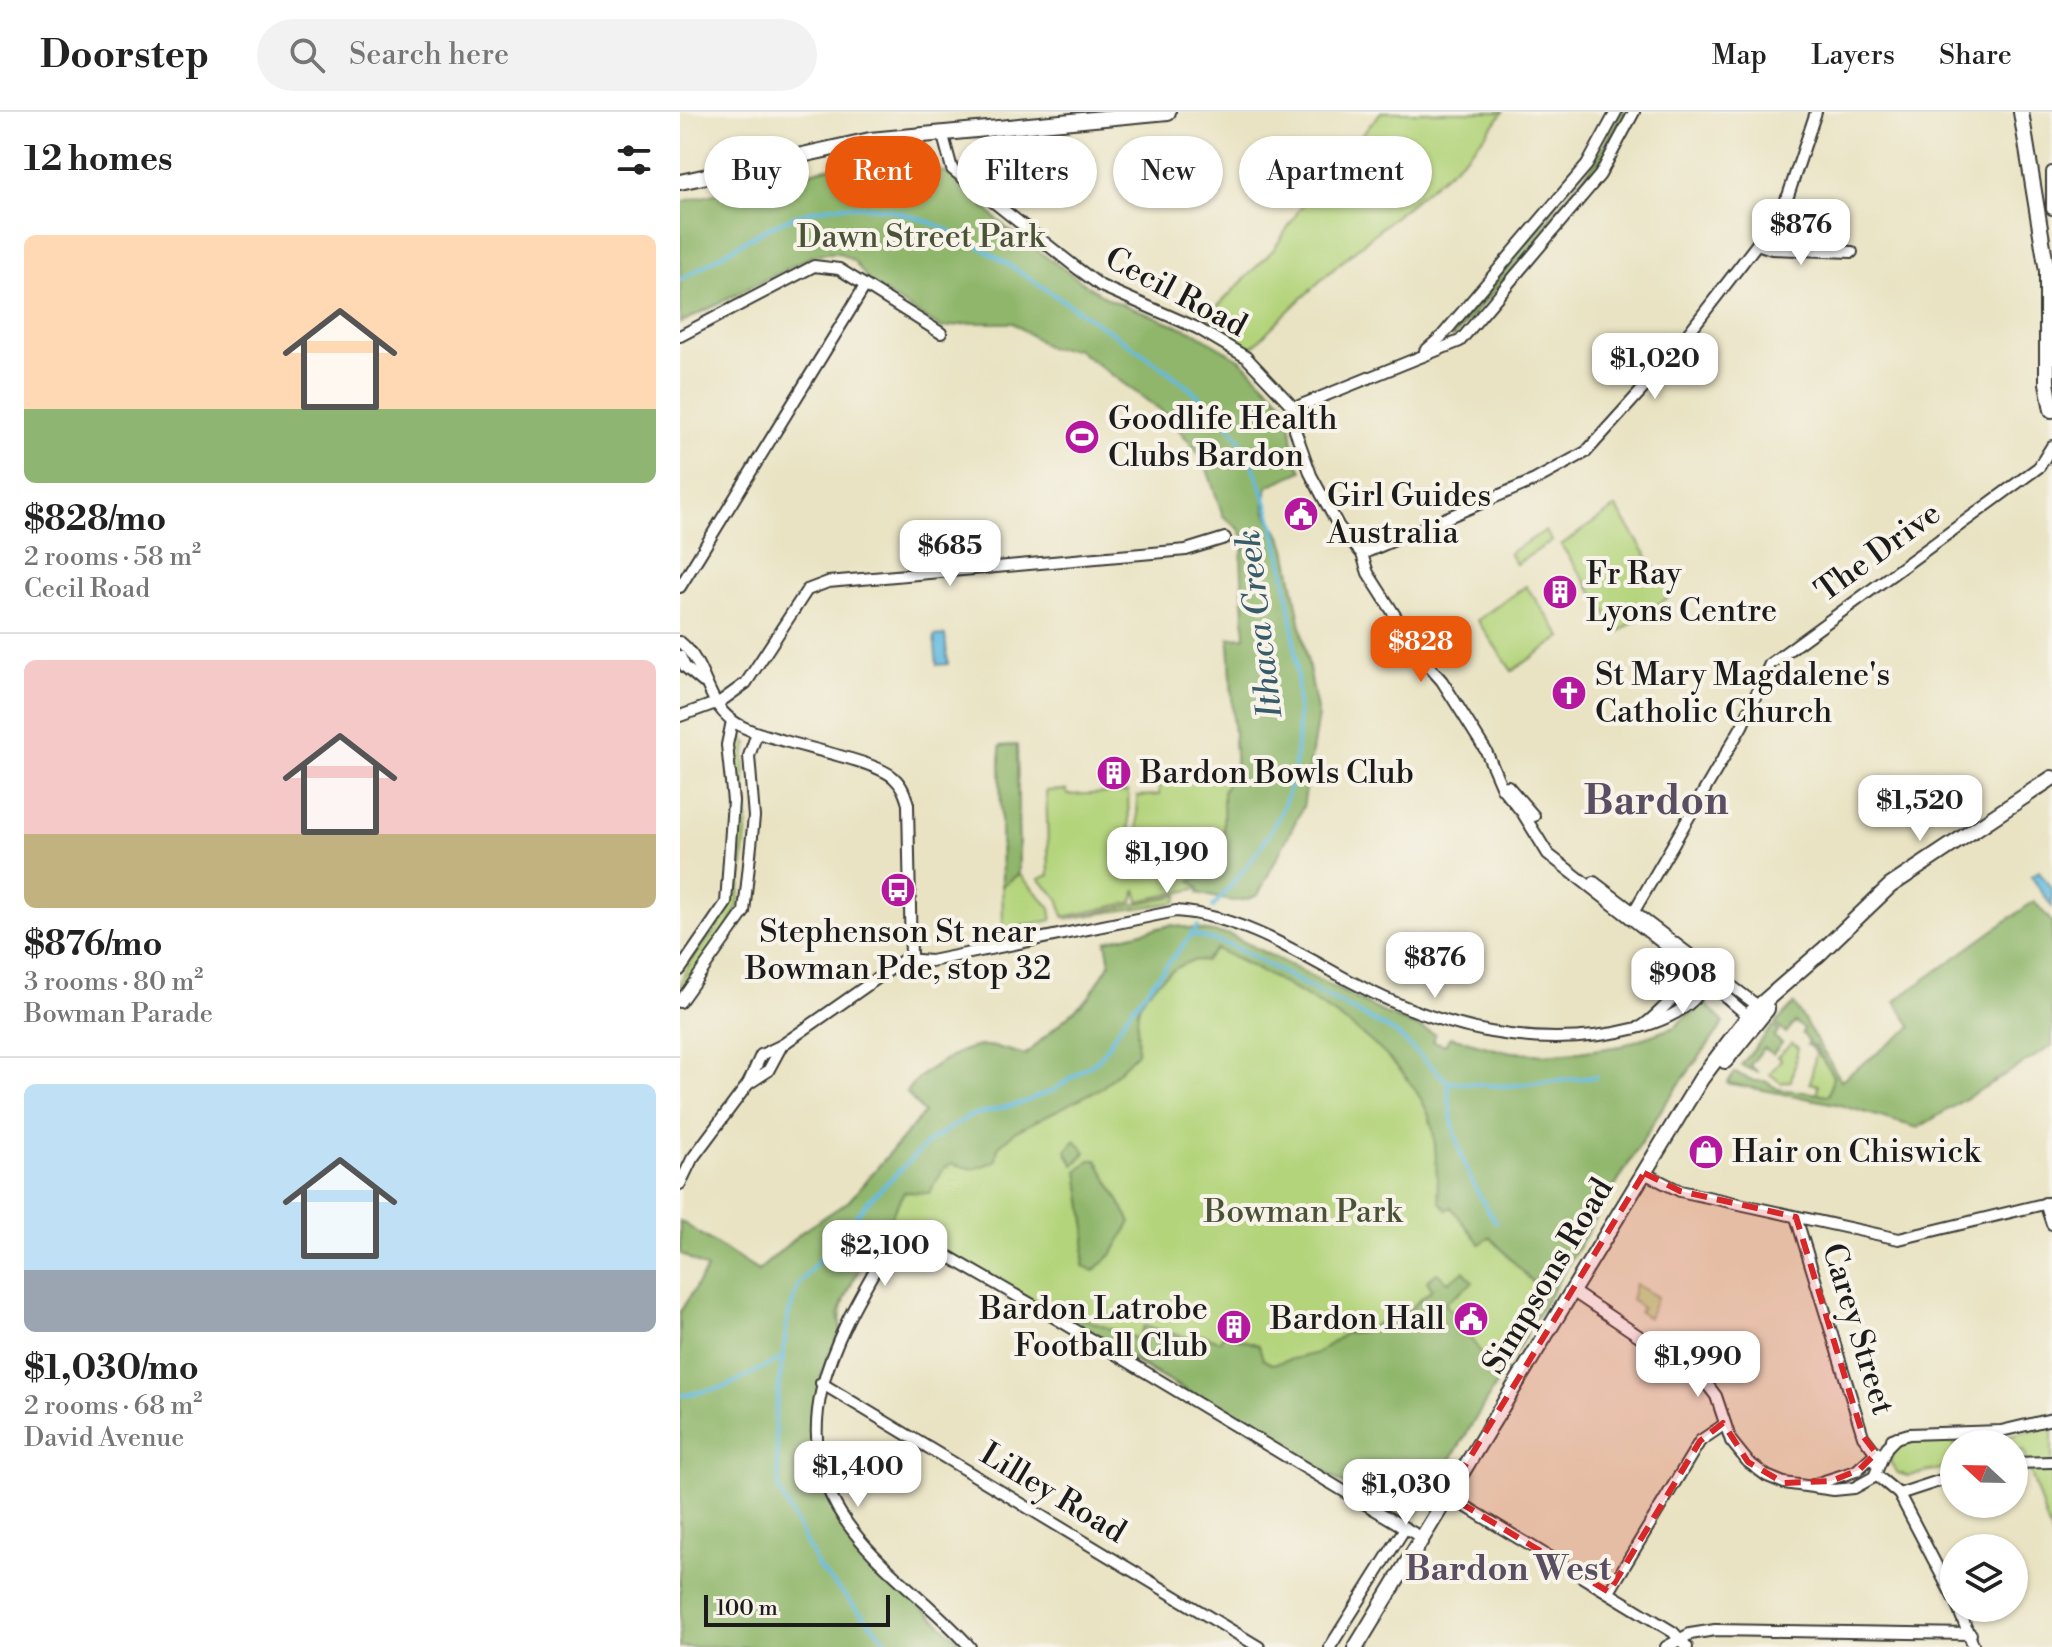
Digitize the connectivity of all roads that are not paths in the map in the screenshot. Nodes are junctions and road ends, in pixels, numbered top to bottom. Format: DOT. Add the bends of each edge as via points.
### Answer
graph roads {
  1 [pos="1168,112"];
  2 [pos="1616,112"];
  3 [pos="1634,112"];
  4 [pos="1816,112"];
  5 [pos="2021,112"];
  6 [pos="942,132"];
  7 [pos="2052,172"];
  8 [pos="680,182"];
  9 [pos="2052,209"];
  10 [pos="1757,244"];
  11 [pos="1852,252"];
  12 [pos="2050,270"];
  13 [pos="865,286"];
  14 [pos="941,333"];
  15 [pos="680,336"];
  16 [pos="1421,355"];
  17 [pos="1294,408"];
  18 [pos="2052,410"];
  19 [pos="2052,446"];
  20 [pos="1225,538"];
  21 [pos="1362,554"];
  22 [pos="680,587"];
  23 [pos="680,642"];
  24 [pos="680,656"];
  25 [pos="704,684"];
  26 [pos="717,704"];
  27 [pos="680,716"];
  28 [pos="732,721"];
  29 [pos="757,733"];
  30 [pos="2052,778"];
  31 [pos="1633,915"];
  32 [pos="911,958"];
  33 [pos="680,970"];
  34 [pos="1709,971"];
  35 [pos="1697,973"];
  36 [pos="1707,982"];
  37 [pos="680,1002"];
  38 [pos="1755,1013"];
  39 [pos="1641,1027"];
  40 [pos="692,1159"];
  41 [pos="680,1169"];
  42 [pos="1644,1173"];
  43 [pos="680,1184"];
  44 [pos="2049,1203"];
  45 [pos="1796,1217"];
  46 [pos="2052,1224"];
  47 [pos="1572,1291"];
  48 [pos="821,1383"];
  49 [pos="2052,1419"];
  50 [pos="1725,1424"];
  51 [pos="1897,1437"];
  52 [pos="1876,1453"];
  53 [pos="2052,1462"];
  54 [pos="2028,1463"];
  55 [pos="1876,1475"];
  56 [pos="1940,1479"];
  57 [pos="1809,1485"];
  58 [pos="1899,1494"];
  59 [pos="1447,1495"];
  60 [pos="1405,1528"];
  61 [pos="1422,1538"];
  62 [pos="1940,1572"];
  63 [pos="1609,1592"];
  64 [pos="1965,1622"];
  65 [pos="1971,1634"];
  66 [pos="1684,1643"];
  67 [pos="970,1647"];
  68 [pos="1259,1647"];
  69 [pos="1330,1647"];
  70 [pos="1356,1647"];
  71 [pos="1666,1647"];
  72 [pos="1974,1647"];
  1 -- 6 [label="main road"];
  2 -- 16 [label="street" via="1587,165"];
  3 -- 16 [label="street" via="1600,175 1460,341"];
  4 -- 10 [label="street" via="1788,196"];
  5 -- 12 [label="main road"];
  6 -- 8 [label="main road" via="870,140"];
  6 -- 17 [label="street, Cecil Road" via="952,169 1078,269 1101,286 1197,328 1246,357"];
  7 -- 9 [label="street"];
  10 -- 11 [label="street"];
  10 -- 21 [label="street" via="1660,370 1586,452 1535,480"];
  12 -- 18 [label="main road" via="2047,396"];
  13 -- 14 [label="street"];
  13 -- 15 [label="street" via="839,269 814,266"];
  13 -- 22 [label="street"];
  16 -- 17 [label="street"];
  17 -- 21 [label="street" via="1295,430 1311,475 1339,527"];
  19 -- 31 [label="street, The Drive" via="2039,467 1770,664 1744,722"];
  20 -- 26 [label="street" via="1186,550 828,582 807,590 746,683"];
  21 -- 31 [label="street" via="1426,673 1450,697 1546,852"];
  23 -- 25 [label="street" via="695,655"];
  24 -- 25 [label="street"];
  25 -- 26 [label="street"];
  26 -- 27 [label="street"];
  26 -- 28 [label="street"];
  28 -- 29 [label="street"];
  28 -- 33 [label="street" via="727,745 733,801 726,903"];
  29 -- 32 [label="street" via="884,772 902,787 908,804"];
  29 -- 37 [label="street" via="749,756 754,817 744,912"];
  30 -- 38 [label="main road" via="1890,886"];
  31 -- 34 [label="street"];
  31 -- 35 [label="street"];
  32 -- 39 [label="street" via="931,961 1163,913 1200,913 1262,934 1386,998 1469,1028 1520,1038 1557,1038"];
  32 -- 40 [label="street" via="761,1055 748,1084"];
  34 -- 35 [label="street"];
  34 -- 36 [label="street"];
  34 -- 38 [label="street"];
  35 -- 36 [label="street"];
  35 -- 39 [label="street" via="1669,1006"];
  36 -- 38 [label="street"];
  36 -- 39 [label="street" via="1673,1016"];
  38 -- 42 [label="main road" via="1701,1079"];
  40 -- 41 [label="street"];
  40 -- 43 [label="street"];
  42 -- 45 [label="street, Simpsons Road" via="1680,1191"];
  42 -- 47 [label="main road, Simpsons Road"];
  44 -- 45 [label="street, Simpsons Road" via="1905,1240"];
  44 -- 46 [label="street"];
  45 -- 52 [label="street, Carey Street" via="1864,1439"];
  47 -- 50 [label="street" via="1703,1379 1716,1396"];
  47 -- 59 [label="main road, Simpsons Road"];
  48 -- 60 [label="street" via="841,1332 899,1228"];
  48 -- 67 [label="street" via="818,1446 837,1508 884,1565"];
  48 -- 68 [label="street, Lilley Road"];
  49 -- 51 [label="street" via="2001,1431"];
  50 -- 57 [label="street" via="1733,1444 1757,1469 1773,1480"];
  50 -- 63 [label="street" via="1700,1441"];
  51 -- 52 [label="street"];
  51 -- 55 [label="street"];
  52 -- 55 [label="street"];
  52 -- 57 [label="street" via="1856,1471"];
  53 -- 54 [label="street"];
  55 -- 57 [label="street" via="1844,1490"];
  55 -- 58 [label="street"];
  56 -- 58 [label="street"];
  58 -- 62 [label="street"];
  59 -- 61 [label="main road, Simpsons Road"];
  59 -- 63 [label="street"];
  60 -- 61 [label="street"];
  60 -- 69 [label="street"];
  61 -- 70 [label="main road, Simpsons Road"];
  63 -- 66 [label="street"];
  64 -- 65 [label="street"];
  65 -- 66 [label="street" via="1715,1630"];
  65 -- 72 [label="street"];
  66 -- 71 [label="street"];
}
